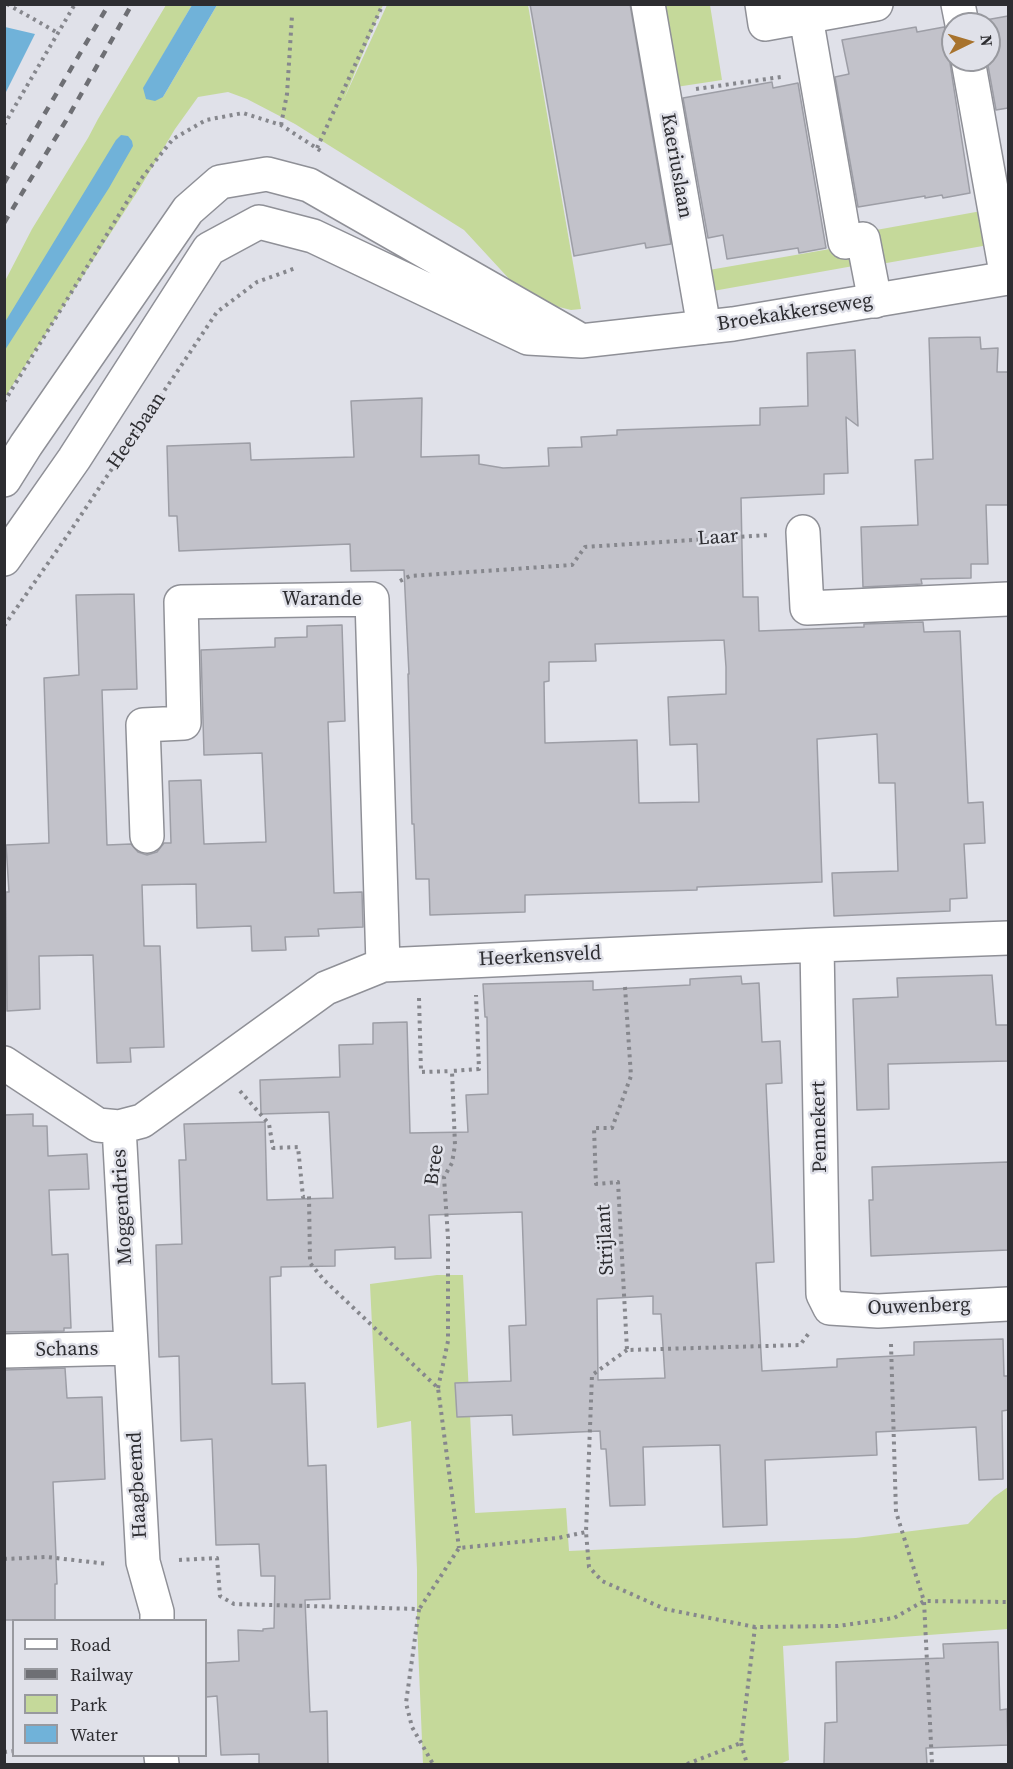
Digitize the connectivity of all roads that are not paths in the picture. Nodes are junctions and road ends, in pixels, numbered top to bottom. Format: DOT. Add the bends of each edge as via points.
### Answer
graph roads {
  1 [pos="648,4"];
  2 [pos="762,4"];
  3 [pos="876,4"];
  4 [pos="806,17"];
  5 [pos="970,72"];
  6 [pos="259,222"];
  7 [pos="1008,278"];
  8 [pos="875,301"];
  9 [pos="704,327"];
  10 [pos="581,341"];
  11 [pos="4,480"];
  12 [pos="803,532"];
  13 [pos="4,559"];
  14 [pos="1008,599"];
  15 [pos="147,836"];
  16 [pos="1008,938"];
  17 [pos="817,945"];
  18 [pos="383,965"];
  19 [pos="4,1063"];
  20 [pos="119,1127"];
  21 [pos="1008,1304"];
  22 [pos="830,1308"];
  23 [pos="130,1348"];
  24 [pos="4,1351"];
  25 [pos="157,1619"];
  1 -- 9 [label="street, Kaeriuslaan"];
  2 -- 4 [label="street" via="765,24"];
  3 -- 4 [label="street"];
  4 -- 8 [label="street" via="845,242 863,239"];
  5 -- 7 [label="street"];
  6 -- 10 [label="street, Broekakkerseweg" via="313,236 528,338"];
  6 -- 13 [label="street, Heerbaan" via="209,249 74,459"];
  7 -- 8 [label="street, Broekakkerseweg"];
  8 -- 9 [label="street, Broekakkerseweg"];
  9 -- 10 [label="street, Broekakkerseweg"];
  10 -- 11 [label="street" via="309,185 267,174 220,182 188,210"];
  12 -- 14 [label="street" via="807,608"];
  15 -- 18 [label="street, Warande" via="143,725 184,723 181,602 372,599"];
  16 -- 17 [label="street, Heerkensveld"];
  17 -- 18 [label="street, Heerkensveld"];
  17 -- 22 [label="street, Pennekert" via="823,1293"];
  18 -- 20 [label="street, Heerkensveld" via="326,988 142,1121"];
  19 -- 20 [label="street, Moggendries" via="98,1125"];
  20 -- 23 [label="street, Moggendries"];
  21 -- 22 [label="street, Ouwenberg" via="878,1311"];
  23 -- 24 [label="street, Schans"];
  23 -- 25 [label="street, Haagbeemd" via="143,1562"];
}
